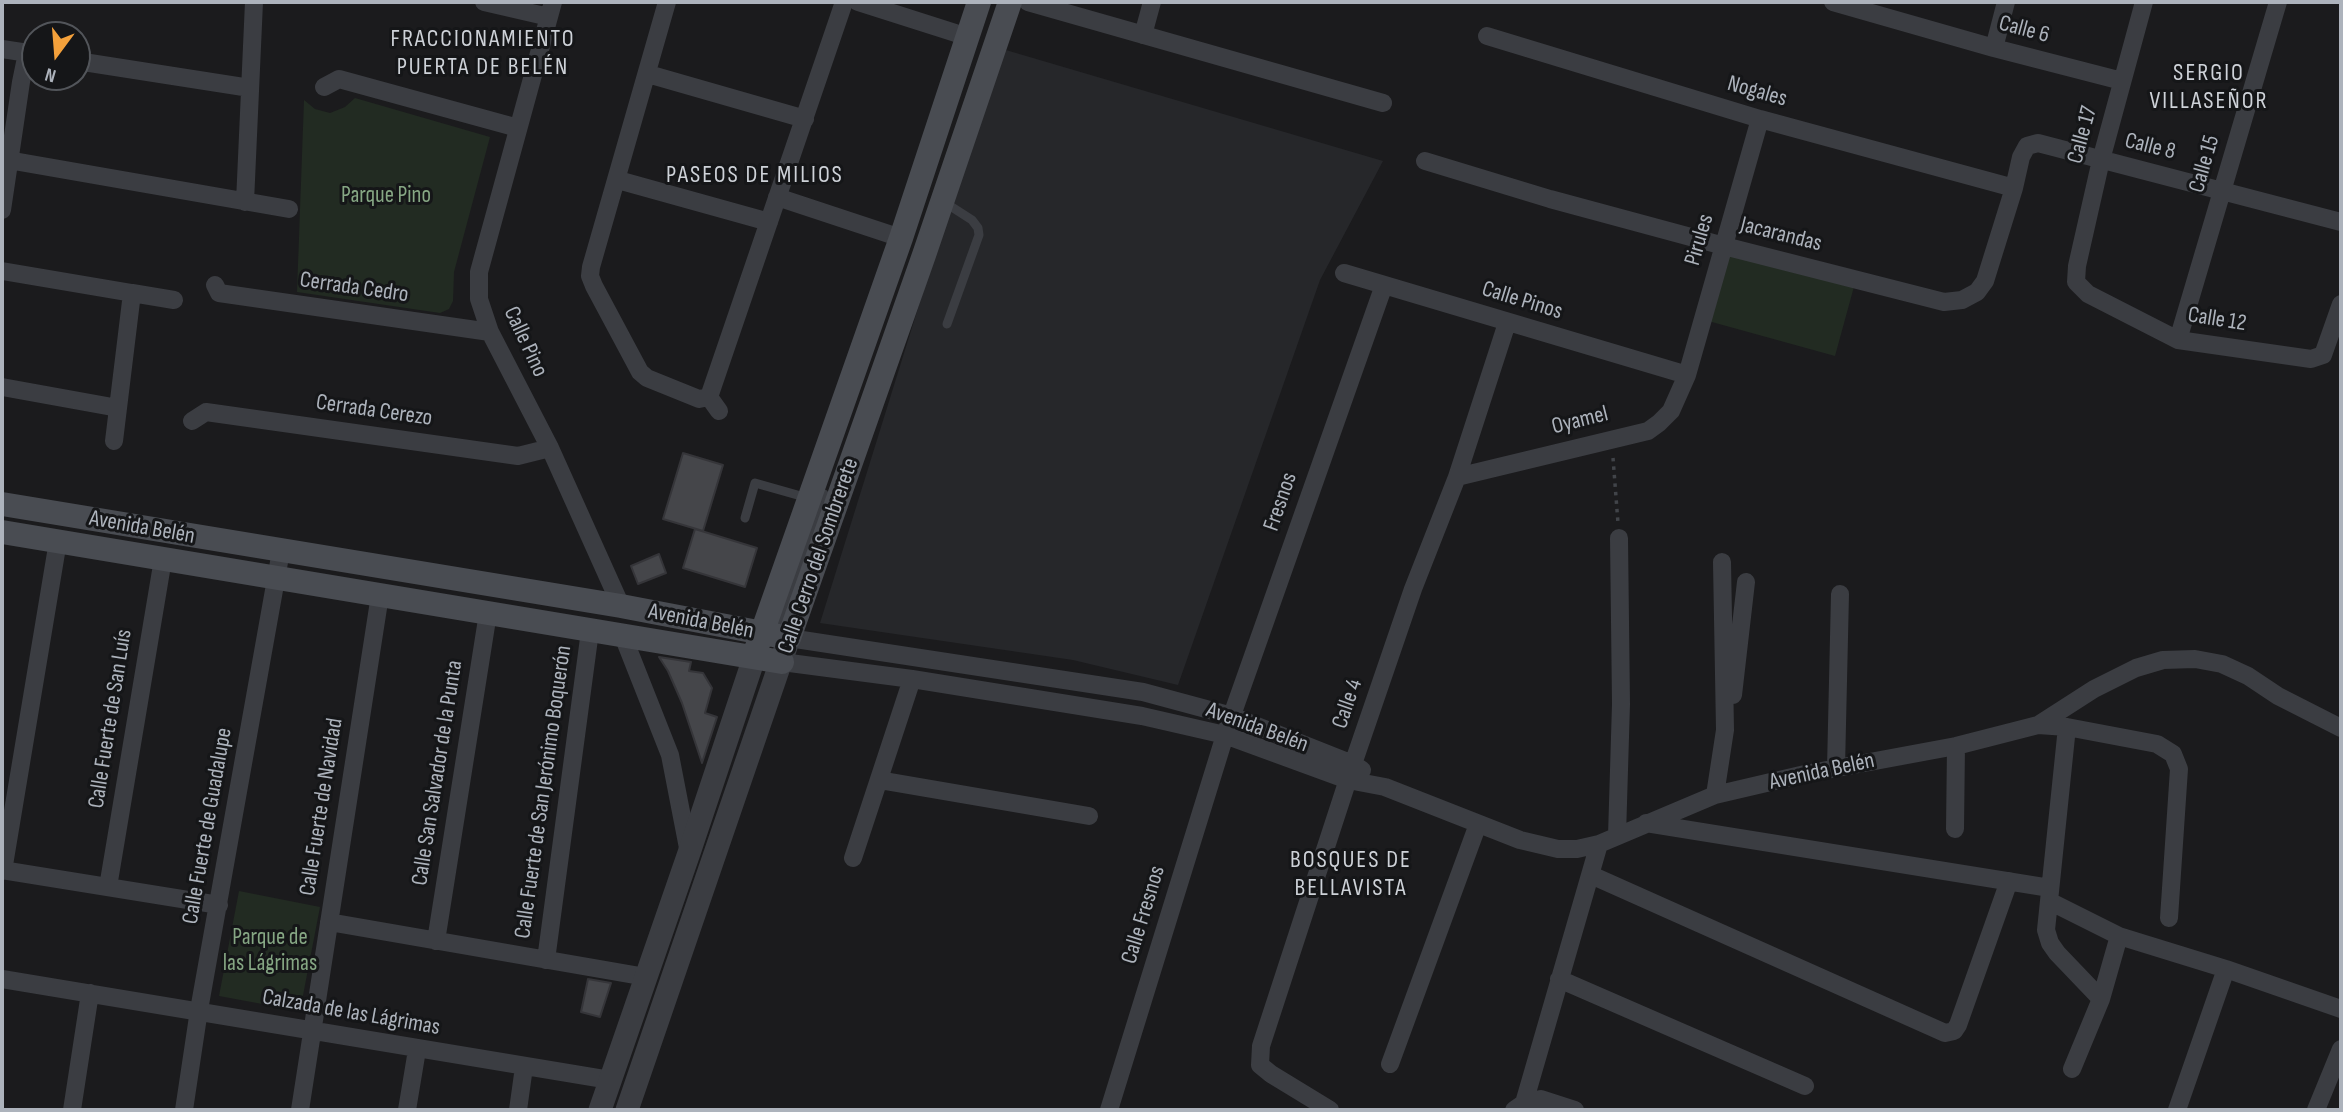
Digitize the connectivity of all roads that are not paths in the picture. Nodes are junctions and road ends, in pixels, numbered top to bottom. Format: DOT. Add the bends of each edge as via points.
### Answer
graph roads {
  1 [pos="254,2"];
  2 [pos="484,2"];
  3 [pos="667,2"];
  4 [pos="844,2"];
  5 [pos="858,2"];
  6 [pos="979,2"];
  7 [pos="990,2"];
  8 [pos="1002,2"];
  9 [pos="1010,2"];
  10 [pos="1028,2"];
  11 [pos="1152,2"];
  12 [pos="1833,2"];
  13 [pos="2006,2"];
  14 [pos="2144,2"];
  15 [pos="2278,2"];
  16 [pos="551,9"];
  17 [pos="1890,10"];
  18 [pos="1143,35"];
  19 [pos="1487,36"];
  20 [pos="968,37"];
  21 [pos="1994,48"];
  22 [pos="2,49"];
  23 [pos="21,52"];
  24 [pos="91,63"];
  25 [pos="648,75"];
  26 [pos="2122,81"];
  27 [pos="324,87"];
  28 [pos="250,88"];
  29 [pos="23,91"];
  30 [pos="1383,103"];
  31 [pos="1760,119"];
  32 [pos="805,120"];
  33 [pos="517,128"];
  34 [pos="2027,146"];
  35 [pos="8,160"];
  36 [pos="2101,160"];
  37 [pos="1425,161"];
  38 [pos="618,180"];
  39 [pos="2014,188"];
  40 [pos="2223,191"];
  41 [pos="777,197"];
  42 [pos="943,201"];
  43 [pos="245,202"];
  44 [pos="289,209"];
  45 [pos="2,210"];
  46 [pos="769,222"];
  47 [pos="2341,222"];
  48 [pos="901,238"];
  49 [pos="1724,246"];
  50 [pos="2,271"];
  51 [pos="1344,273"];
  52 [pos="2076,282"];
  53 [pos="215,285"];
  54 [pos="1384,285"];
  55 [pos="132,293"];
  56 [pos="174,300"];
  57 [pos="2341,304"];
  58 [pos="1507,323"];
  59 [pos="947,324"];
  60 [pos="490,332"];
  61 [pos="2178,340"];
  62 [pos="1687,375"];
  63 [pos="2,387"];
  64 [pos="855,400"];
  65 [pos="118,408"];
  66 [pos="192,421"];
  67 [pos="114,441"];
  68 [pos="550,448"];
  69 [pos="1457,477"];
  70 [pos="818,493"];
  71 [pos="2,504"];
  72 [pos="2,514"];
  73 [pos="746,518"];
  74 [pos="2,523"];
  75 [pos="2,532"];
  76 [pos="1619,538"];
  77 [pos="58,541"];
  78 [pos="163,559"];
  79 [pos="1722,562"];
  80 [pos="282,564"];
  81 [pos="1746,582"];
  82 [pos="1840,594"];
  83 [pos="380,595"];
  84 [pos="621,606"];
  85 [pos="488,613"];
  86 [pos="590,631"];
  87 [pos="656,631"];
  88 [pos="704,632"];
  89 [pos="623,636"];
  90 [pos="768,644"];
  91 [pos="912,679"];
  92 [pos="1232,716"];
  93 [pos="2038,725"];
  94 [pos="2067,727"];
  95 [pos="2341,728"];
  96 [pos="1725,730"];
  97 [pos="1225,735"];
  98 [pos="1956,746"];
  99 [pos="1836,768"];
  100 [pos="1351,772"];
  101 [pos="879,780"];
  102 [pos="1715,795"];
  103 [pos="1088,816"];
  104 [pos="1645,823"];
  105 [pos="1478,824"];
  106 [pos="1955,829"];
  107 [pos="1617,836"];
  108 [pos="1599,844"];
  109 [pos="689,853"];
  110 [pos="853,858"];
  111 [pos="2,871"];
  112 [pos="1591,875"];
  113 [pos="2009,881"];
  114 [pos="108,887"];
  115 [pos="2050,895"];
  116 [pos="219,905"];
  117 [pos="2169,918"];
  118 [pos="329,922"];
  119 [pos="2119,936"];
  120 [pos="436,941"];
  121 [pos="546,960"];
  122 [pos="2226,969"];
  123 [pos="646,976"];
  124 [pos="2,979"];
  125 [pos="1559,979"];
  126 [pos="90,993"];
  127 [pos="2101,999"];
  128 [pos="2341,1009"];
  129 [pos="199,1010"];
  130 [pos="310,1032"];
  131 [pos="2341,1049"];
  132 [pos="417,1050"];
  133 [pos="1390,1064"];
  134 [pos="524,1067"];
  135 [pos="2072,1069"];
  136 [pos="610,1080"];
  137 [pos="1805,1086"];
  138 [pos="1519,1107"];
  139 [pos="72,1110"];
  140 [pos="184,1110"];
  141 [pos="300,1110"];
  142 [pos="407,1110"];
  143 [pos="518,1110"];
  144 [pos="600,1110"];
  145 [pos="627,1110"];
  146 [pos="1109,1110"];
  147 [pos="1330,1110"];
  148 [pos="1574,1110"];
  149 [pos="2177,1110"];
  150 [pos="2316,1110"];
  1 -- 28 [label="street"];
  2 -- 16 [label="street"];
  3 -- 25 [label="street"];
  4 -- 32 [label="street"];
  5 -- 20 [label="street"];
  6 -- 20 [label="main road, Calle Cerro del Sombrerete"];
  7 -- 64 [label="lane"];
  8 -- 90 [label="lane"];
  9 -- 42 [label="main road, Calle Cerro del Sombrerete"];
  10 -- 18 [label="street"];
  11 -- 18 [label="street"];
  12 -- 17 [label="street, Calle 6"];
  13 -- 21 [label="street"];
  14 -- 26 [label="street, Calle 17"];
  15 -- 40 [label="street, Calle 15"];
  16 -- 33 [label="street, Calle Pino"];
  17 -- 21 [label="street, Calle 6"];
  18 -- 30 [label="street"];
  19 -- 31 [label="street, Nogales"];
  20 -- 48 [label="main road, Calle Cerro del Sombrerete"];
  21 -- 26 [label="street, Calle 6"];
  22 -- 23 [label="street"];
  24 -- 28 [label="street"];
  25 -- 32 [label="street"];
  25 -- 38 [label="street"];
  26 -- 36 [label="street, Calle 17"];
  27 -- 33 [label="street" via="339,79"];
  28 -- 43 [label="street"];
  29 -- 35 [label="street"];
  31 -- 39 [label="street, Nogales"];
  31 -- 49 [label="street, Pirules"];
  32 -- 41 [label="street"];
  33 -- 60 [label="street, Calle Pino" via="479,272 479,299"];
  34 -- 36 [label="street, Calle 8" via="2038,143"];
  34 -- 39 [label="street, Jacarandas"];
  35 -- 43 [label="street"];
  35 -- 45 [label="street"];
  36 -- 40 [label="street, Calle 8"];
  36 -- 52 [label="street, Calle 17"];
  37 -- 49 [label="street, Jacarandas"];
  38 -- 46 [label="street"];
  38 -- 46 [label="street" via="590,276 640,372 699,400 714,404"];
  39 -- 49 [label="street, Jacarandas" via="1985,281 1962,300 1944,302"];
  40 -- 47 [label="street, Calle 8"];
  40 -- 61 [label="street, Calle 15"];
  41 -- 46 [label="street"];
  41 -- 48 [label="street"];
  42 -- 59 [label="lane" via="972,220 979,235"];
  42 -- 90 [label="main road, Calle Cerro del Sombrerete"];
  43 -- 44 [label="street"];
  48 -- 70 [label="main road, Calle Cerro del Sombrerete"];
  49 -- 62 [label="street, Pirules"];
  50 -- 55 [label="street"];
  51 -- 54 [label="street, Calle Pinos"];
  52 -- 61 [label="street, Calle 12" via="2088,295"];
  53 -- 60 [label="street, Cerrada Cedro" via="219,293"];
  54 -- 58 [label="street, Calle Pinos"];
  54 -- 92 [label="street, Fresnos"];
  55 -- 56 [label="street"];
  55 -- 65 [label="street"];
  57 -- 61 [label="street, Calle 12" via="2323,355 2311,359"];
  58 -- 62 [label="street, Calle Pinos"];
  58 -- 69 [label="street, Calle 4"];
  60 -- 68 [label="street, Calle Pino"];
  62 -- 69 [label="street, Oyamel" via="1671,411 1648,430"];
  63 -- 65 [label="street"];
  65 -- 67 [label="street"];
  66 -- 68 [label="street, Cerrada Cerezo" via="206,412 518,456"];
  68 -- 84 [label="street, Calle Pino"];
  69 -- 100 [label="street, Calle 4" via="1413,589"];
  70 -- 73 [label="lane" via="755,483"];
  70 -- 90 [label="main road, Calle Cerro del Sombrerete"];
  71 -- 80 [label="main road, Avenida Belén"];
  72 -- 80 [label="lane"];
  74 -- 80 [label="lane"];
  75 -- 77 [label="main road, Avenida Belén"];
  76 -- 107 [label="street"];
  77 -- 78 [label="main road, Avenida Belén"];
  77 -- 111 [label="street"];
  78 -- 80 [label="main road, Avenida Belén"];
  78 -- 114 [label="street, Calle Fuerte de San Luís"];
  79 -- 96 [label="street"];
  80 -- 83 [label="main road, Avenida Belén"];
  80 -- 84 [label="main road, Avenida Belén"];
  80 -- 87 [label="lane"];
  80 -- 116 [label="street, Calle Fuerte de Guadalupe"];
  81 -- 96 [label="street"];
  82 -- 99 [label="street"];
  83 -- 85 [label="main road, Avenida Belén"];
  83 -- 118 [label="street, Calle Fuerte de Navidad"];
  84 -- 90 [label="main road, Avenida Belén"];
  85 -- 86 [label="main road, Avenida Belén"];
  85 -- 120 [label="street, Calle San Salvador de la Punta"];
  86 -- 89 [label="main road, Avenida Belén"];
  86 -- 121 [label="street, Calle Fuerte de San Jerónimo Boquerón"];
  88 -- 90 [label="lane"];
  89 -- 90 [label="main road, Avenida Belén"];
  89 -- 109 [label="street" via="670,755"];
  90 -- 91 [label="street, Avenida Belén"];
  90 -- 92 [label="street, Avenida Belén" via="1143,692"];
  90 -- 109 [label="street, Calle Cerro del Sombrerete"];
  90 -- 145 [label="street, Calle Cerro del Sombrerete"];
  91 -- 97 [label="street, Avenida Belén" via="1142,716"];
  91 -- 101 [label="street"];
  92 -- 97 [label="street, Fresnos"];
  92 -- 100 [label="street, Avenida Belén"];
  93 -- 94 [label="street, Avenida Belén"];
  93 -- 95 [label="street" via="2136,668 2163,660 2195,659 2248,676"];
  93 -- 98 [label="street, Avenida Belén"];
  94 -- 115 [label="street"];
  94 -- 117 [label="street, Avenida Belén" via="2157,744 2173,754 2179,769"];
  96 -- 102 [label="street"];
  97 -- 100 [label="street, Avenida Belén"];
  97 -- 146 [label="street, Calle Fresnos"];
  98 -- 99 [label="street, Avenida Belén"];
  98 -- 106 [label="street"];
  99 -- 102 [label="street, Avenida Belén"];
  100 -- 105 [label="street, Avenida Belén"];
  100 -- 147 [label="street, Calle 4" via="1261,1055 1261,1065 1271,1074"];
  101 -- 103 [label="street"];
  101 -- 110 [label="street"];
  102 -- 104 [label="street, Avenida Belén"];
  104 -- 107 [label="street, Avenida Belén"];
  104 -- 113 [label="street"];
  105 -- 108 [label="street, Avenida Belén" via="1558,849"];
  105 -- 133 [label="street"];
  107 -- 108 [label="street, Avenida Belén"];
  108 -- 112 [label="street"];
  109 -- 123 [label="street, Calle Cerro del Sombrerete"];
  111 -- 114 [label="street"];
  112 -- 113 [label="street" via="1945,1034 1958,1026"];
  112 -- 125 [label="street"];
  113 -- 115 [label="street"];
  114 -- 116 [label="street"];
  115 -- 119 [label="street"];
  115 -- 127 [label="street" via="2046,930 2050,943"];
  116 -- 129 [label="street, Calle Fuerte de Guadalupe"];
  118 -- 120 [label="street"];
  118 -- 130 [label="street, Calle Fuerte de Navidad"];
  119 -- 122 [label="street"];
  119 -- 127 [label="street"];
  120 -- 121 [label="street"];
  121 -- 123 [label="street"];
  122 -- 128 [label="street"];
  122 -- 149 [label="street"];
  123 -- 136 [label="street, Calle Cerro del Sombrerete"];
  124 -- 126 [label="street, Calzada de las Lágrimas"];
  125 -- 137 [label="street"];
  125 -- 138 [label="street"];
  126 -- 129 [label="street, Calzada de las Lágrimas"];
  126 -- 139 [label="street"];
  127 -- 135 [label="street"];
  129 -- 130 [label="street, Calzada de las Lágrimas"];
  129 -- 140 [label="street, Calle Fuerte de Guadalupe"];
  130 -- 132 [label="street, Calzada de las Lágrimas"];
  130 -- 141 [label="street, Calle Fuerte de Navidad"];
  131 -- 150 [label="street"];
  132 -- 134 [label="street, Calzada de las Lágrimas"];
  132 -- 142 [label="street"];
  134 -- 136 [label="street, Calzada de las Lágrimas"];
  134 -- 143 [label="street"];
  136 -- 144 [label="street, Calle Cerro del Sombrerete"];
  138 -- 148 [label="street" via="1541,1099"];
}
